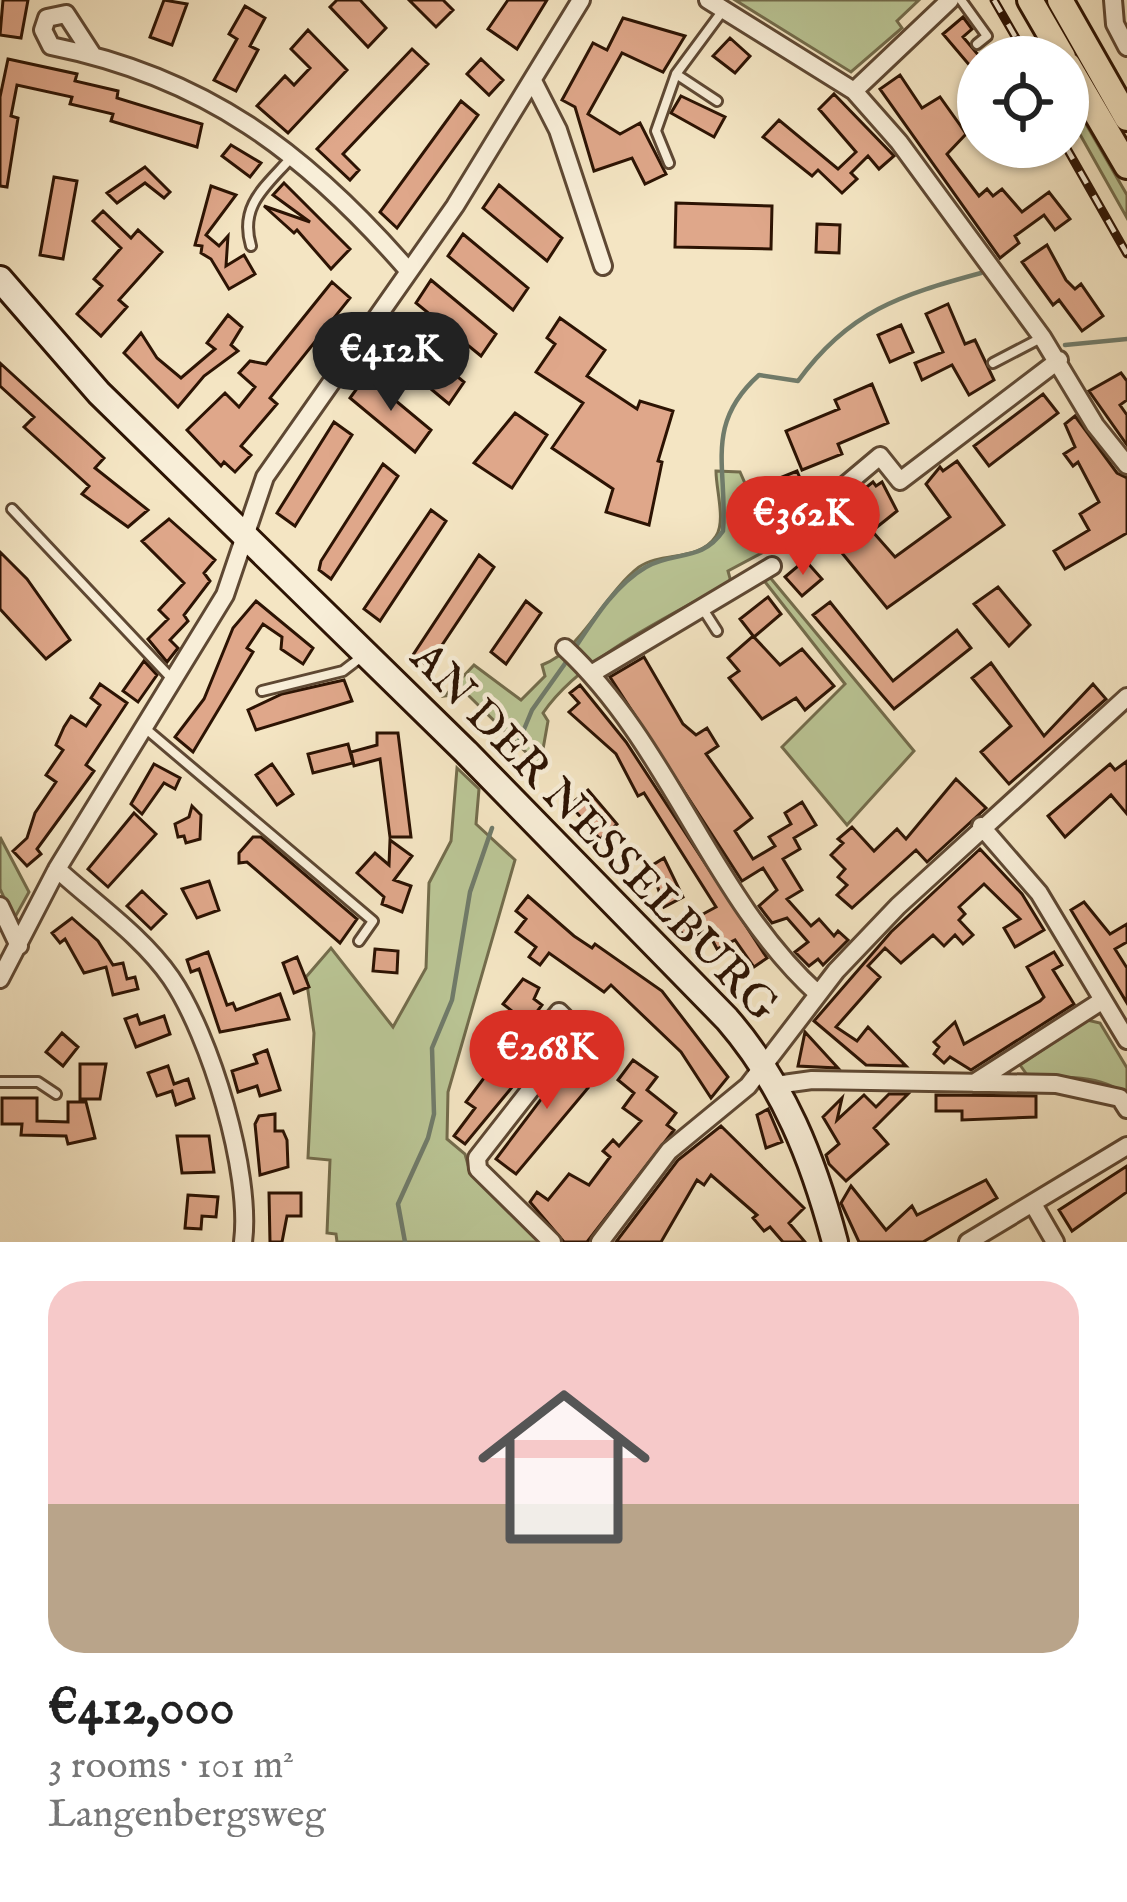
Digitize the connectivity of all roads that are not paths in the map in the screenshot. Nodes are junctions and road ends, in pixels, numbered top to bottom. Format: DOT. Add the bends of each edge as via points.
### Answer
graph roads {
  1 [pos="581,0"];
  2 [pos="950,0"];
  3 [pos="961,0"];
  4 [pos="1030,0"];
  5 [pos="1060,0"];
  6 [pos="1113,0"];
  7 [pos="716,4"];
  8 [pos="987,36"];
  9 [pos="1051,36"];
  10 [pos="1127,47"];
  11 [pos="92,54"];
  12 [pos="676,74"];
  13 [pos="534,82"];
  14 [pos="854,91"];
  15 [pos="717,101"];
  16 [pos="1089,101"];
  17 [pos="1127,118"];
  18 [pos="291,158"];
  19 [pos="669,164"];
  20 [pos="1127,166"];
  21 [pos="251,246"];
  22 [pos="603,266"];
  23 [pos="406,269"];
  24 [pos="0,278"];
  25 [pos="1042,337"];
  26 [pos="1059,360"];
  27 [pos="993,363"];
  28 [pos="1127,466"];
  29 [pos="836,493"];
  30 [pos="12,509"];
  31 [pos="245,533"];
  32 [pos="772,566"];
  33 [pos="700,605"];
  34 [pos="717,631"];
  35 [pos="565,647"];
  36 [pos="366,653"];
  37 [pos="585,668"];
  38 [pos="173,680"];
  39 [pos="262,691"];
  40 [pos="1127,697"];
  41 [pos="145,728"];
  42 [pos="981,826"];
  43 [pos="57,869"];
  44 [pos="0,906"];
  45 [pos="359,941"];
  46 [pos="20,946"];
  47 [pos="0,980"];
  48 [pos="818,994"];
  49 [pos="1102,1000"];
  50 [pos="1127,1040"];
  51 [pos="560,1051"];
  52 [pos="770,1075"];
  53 [pos="0,1082"];
  54 [pos="974,1084"];
  55 [pos="56,1094"];
  56 [pos="1127,1109"];
  57 [pos="1127,1146"];
  58 [pos="1033,1204"];
  59 [pos="836,1236"];
  60 [pos="243,1242"];
  61 [pos="553,1242"];
  62 [pos="600,1242"];
  63 [pos="968,1242"];
  64 [pos="1055,1242"];
  1 -- 13 [label="street"];
  2 -- 14 [label="street"];
  3 -- 8 [label="lane"];
  4 -- 9 [label="main road"];
  5 -- 17 [label="main road"];
  6 -- 10 [label="street"];
  7 -- 12 [label="lane"];
  7 -- 14 [label="street"];
  11 -- 18 [label="street" via="203,94"];
  12 -- 15 [label="lane"];
  12 -- 19 [label="lane" via="656,131"];
  13 -- 22 [label="street"];
  13 -- 23 [label="street"];
  14 -- 25 [label="street"];
  16 -- 20 [label="main road"];
  18 -- 21 [label="lane" via="250,205"];
  18 -- 23 [label="street"];
  23 -- 31 [label="street" via="265,477"];
  24 -- 31 [label="street, AN DER NESSELBURG" via="83,377"];
  25 -- 26 [label="street"];
  25 -- 27 [label="lane"];
  26 -- 28 [label="street"];
  26 -- 29 [label="street" via="900,481 880,456"];
  30 -- 38 [label="lane"];
  31 -- 36 [label="street, AN DER NESSELBURG"];
  31 -- 38 [label="street" via="225,595"];
  32 -- 33 [label="street"];
  33 -- 34 [label="lane"];
  33 -- 37 [label="street"];
  35 -- 37 [label="street"];
  36 -- 39 [label="lane, AN DER NESSELBURG" via="343,671"];
  36 -- 52 [label="street, AN DER NESSELBURG" via="677,966"];
  37 -- 48 [label="street" via="652,756 759,932"];
  38 -- 41 [label="street"];
  40 -- 42 [label="street"];
  41 -- 43 [label="street"];
  41 -- 45 [label="lane" via="373,921"];
  42 -- 48 [label="street"];
  42 -- 49 [label="street" via="1039,893"];
  43 -- 46 [label="street"];
  43 -- 60 [label="street" via="161,967 190,1012 232,1142"];
  44 -- 46 [label="street"];
  46 -- 47 [label="street"];
  48 -- 52 [label="street"];
  49 -- 50 [label="street"];
  49 -- 54 [label="street"];
  51 -- 61 [label="street" via="477,1158 478,1169"];
  52 -- 54 [label="street"];
  52 -- 59 [label="street, AN DER NESSELBURG"];
  52 -- 62 [label="street" via="669,1151"];
  53 -- 55 [label="lane" via="38,1082"];
  54 -- 56 [label="street" via="1068,1086 1120,1098"];
  57 -- 58 [label="street"];
  58 -- 63 [label="street"];
  58 -- 64 [label="street"];
}
